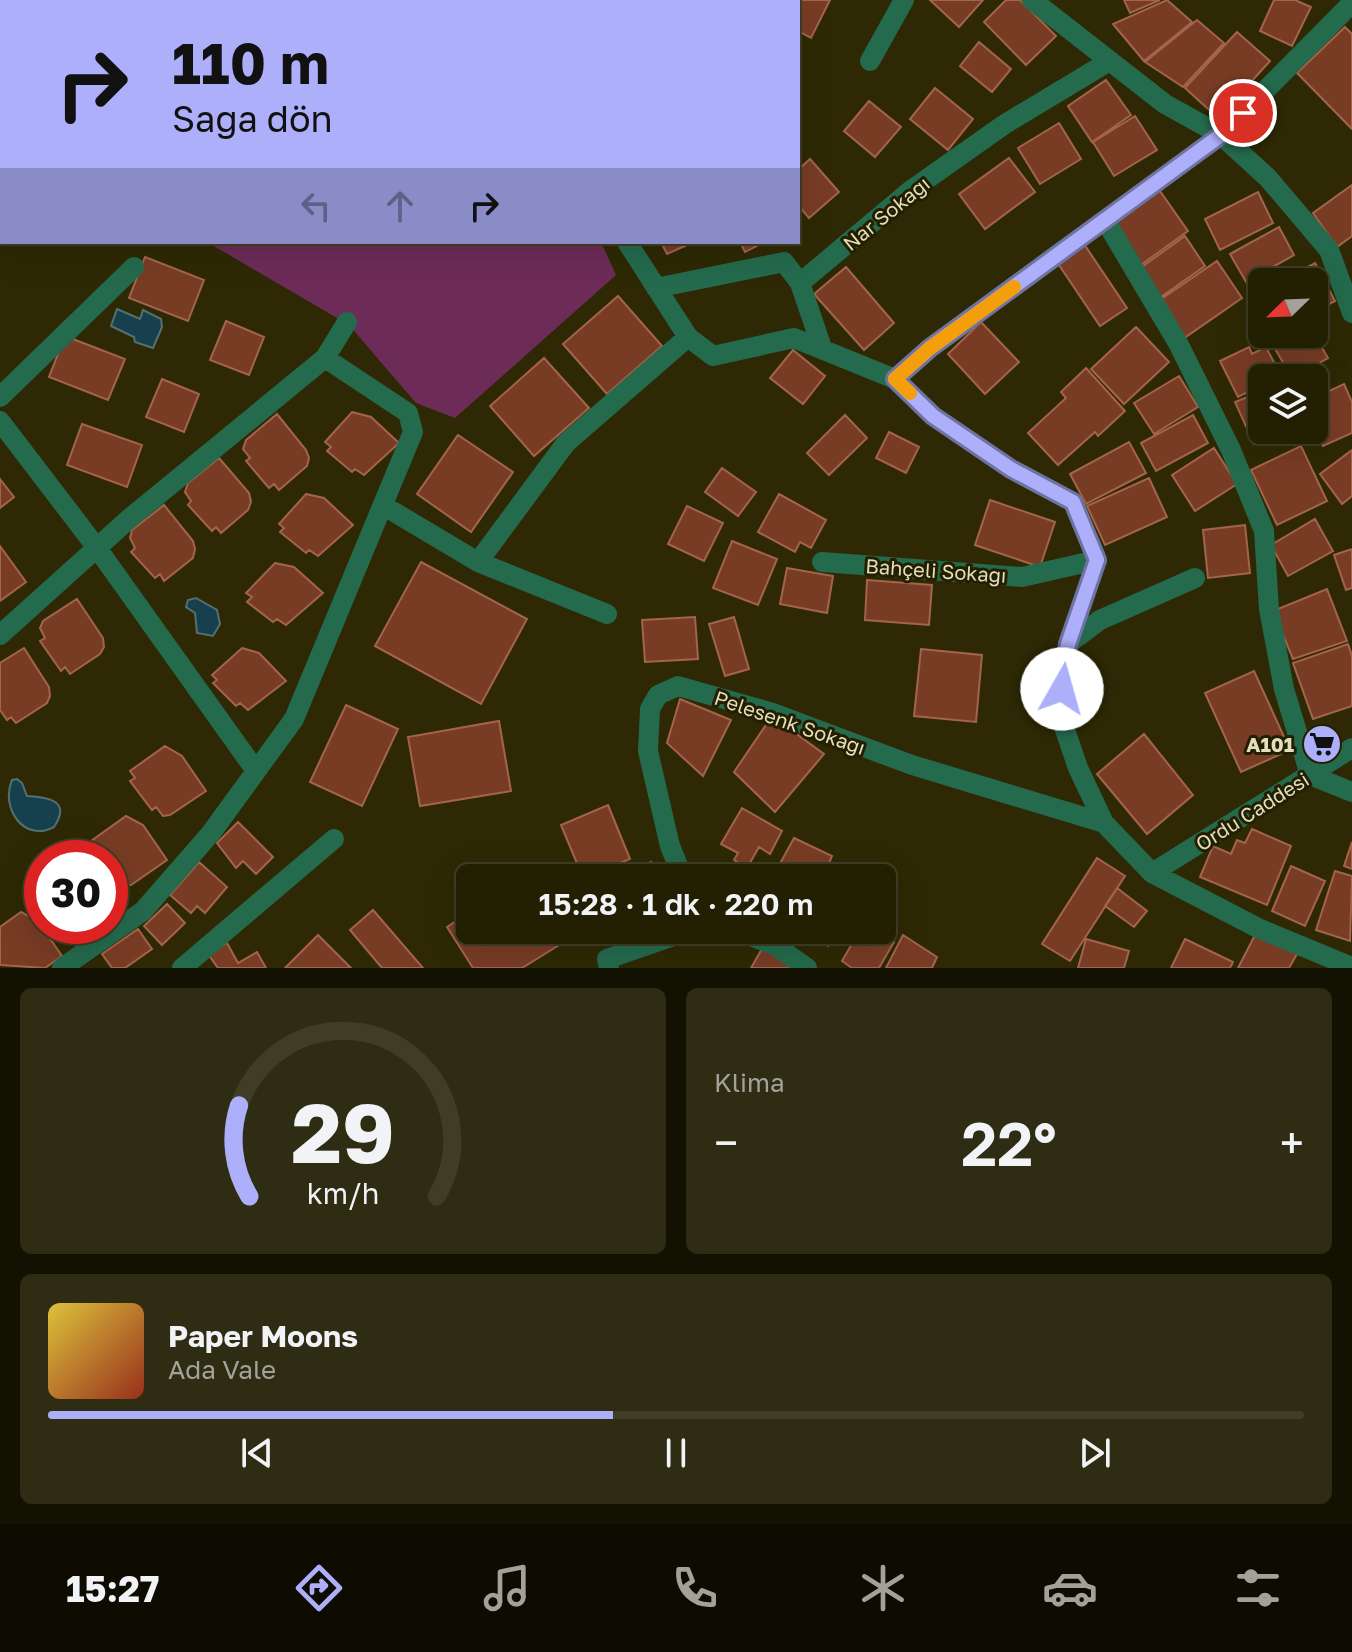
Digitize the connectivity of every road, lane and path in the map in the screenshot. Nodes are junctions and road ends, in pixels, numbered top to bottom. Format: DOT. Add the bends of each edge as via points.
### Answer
graph roads {
  1 [pos="904,0"];
  2 [pos="1032,0"];
  3 [pos="1352,3"];
  4 [pos="870,61"];
  5 [pos="1108,62"];
  6 [pos="1221,135"];
  7 [pos="1105,220"];
  8 [pos="628,244"];
  9 [pos="134,267"];
  10 [pos="800,283"];
  11 [pos="656,288"];
  12 [pos="1352,313"];
  13 [pos="347,322"];
  14 [pos="688,337"];
  15 [pos="822,348"];
  16 [pos="325,358"];
  17 [pos="895,379"];
  18 [pos="0,397"];
  19 [pos="0,421"];
  20 [pos="384,506"];
  21 [pos="97,548"];
  22 [pos="1097,560"];
  23 [pos="478,562"];
  24 [pos="822,562"];
  25 [pos="1195,578"];
  26 [pos="607,614"];
  27 [pos="0,635"];
  28 [pos="1068,644"];
  29 [pos="1352,748"];
  30 [pos="256,771"];
  31 [pos="1310,775"];
  32 [pos="1352,792"];
  33 [pos="1104,823"];
  34 [pos="334,839"];
  35 [pos="677,864"];
  36 [pos="1152,873"];
  37 [pos="656,944"];
  38 [pos="771,944"];
  39 [pos="608,963"];
  40 [pos="1352,967"];
  41 [pos="62,968"];
  42 [pos="182,968"];
  43 [pos="807,968"];
  1 -- 4 [label="street"];
  2 -- 5 [label="street"];
  3 -- 6 [label="street"];
  5 -- 6 [label="street" via="1165,104"];
  5 -- 10 [label="street, Nar Sokağı" via="1005,124 910,191"];
  6 -- 7 [label="street"];
  6 -- 12 [label="street" via="1268,178 1329,250"];
  7 -- 17 [label="street"];
  7 -- 31 [label="street" via="1179,345 1264,531 1269,609 1281,676"];
  8 -- 11 [label="street"];
  9 -- 18 [label="street"];
  10 -- 11 [label="street" via="784,262"];
  10 -- 15 [label="street"];
  11 -- 14 [label="street"];
  13 -- 16 [label="street"];
  14 -- 15 [label="street" via="713,356 794,338"];
  14 -- 23 [label="street" via="566,443"];
  15 -- 17 [label="street"];
  16 -- 20 [label="street" via="408,413 413,432"];
  16 -- 21 [label="street"];
  17 -- 22 [label="street" via="933,416 972,443 1073,502"];
  19 -- 21 [label="street"];
  20 -- 23 [label="street"];
  20 -- 30 [label="street" via="294,719"];
  21 -- 27 [label="street"];
  21 -- 30 [label="street"];
  22 -- 24 [label="street, Bahçeli Sokağı" via="1022,577"];
  22 -- 28 [label="street"];
  23 -- 26 [label="street"];
  25 -- 28 [label="street" via="1100,620"];
  28 -- 33 [label="street" via="1059,712"];
  29 -- 31 [label="street, Ordu Caddesi"];
  30 -- 41 [label="street" via="143,911"];
  31 -- 32 [label="street"];
  31 -- 36 [label="street, Ordu Caddesi"];
  33 -- 35 [label="street, Pelesenk Sokağı" via="678,686 658,695 650,709 648,751"];
  33 -- 36 [label="street"];
  34 -- 42 [label="street"];
  36 -- 40 [label="street" via="1258,928"];
  37 -- 39 [label="street"];
  38 -- 43 [label="street"];
}
